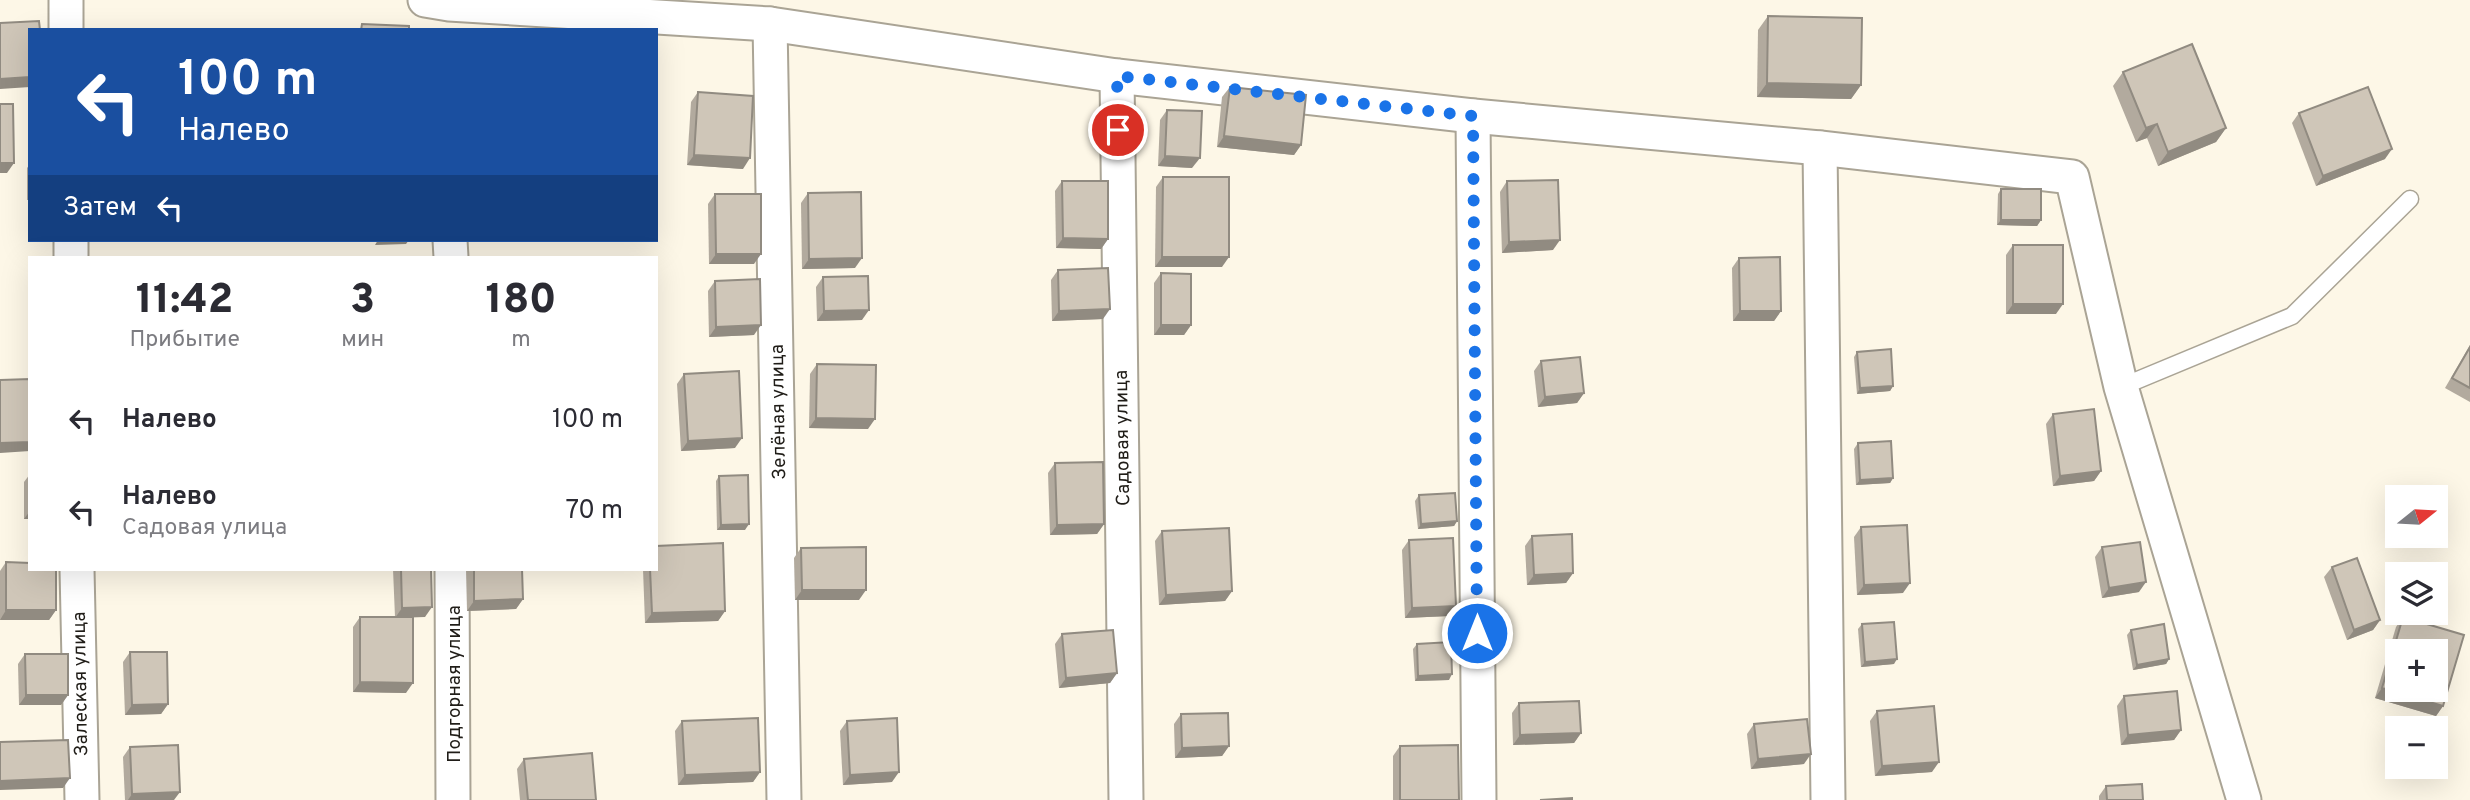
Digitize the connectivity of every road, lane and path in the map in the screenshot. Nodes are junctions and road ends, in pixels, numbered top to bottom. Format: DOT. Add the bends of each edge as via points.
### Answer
graph roads {
  1 [pos="66,0"];
  2 [pos="441,11"];
  3 [pos="770,24"];
  4 [pos="66,28"];
  5 [pos="1117,76"];
  6 [pos="1473,116"];
  7 [pos="1820,148"];
  8 [pos="2410,199"];
  9 [pos="2121,387"];
  10 [pos="77,571"];
  11 [pos="452,571"];
  12 [pos="82,800"];
  13 [pos="453,800"];
  14 [pos="784,800"];
  15 [pos="1126,800"];
  16 [pos="1479,800"];
  17 [pos="1828,800"];
  18 [pos="2244,800"];
  1 -- 4 [label="street"];
  2 -- 3 [label="street"];
  3 -- 5 [label="street"];
  3 -- 14 [label="street, Зелёная улица"];
  5 -- 6 [label="street"];
  5 -- 15 [label="street, Садовая улица"];
  6 -- 7 [label="street"];
  6 -- 16 [label="street"];
  7 -- 9 [label="street" via="2072,177"];
  7 -- 17 [label="street"];
  8 -- 9 [label="lane" via="2292,316"];
  9 -- 18 [label="street"];
  10 -- 12 [label="street, Залеская улица"];
  11 -- 13 [label="street, Подгорная улица"];
}
